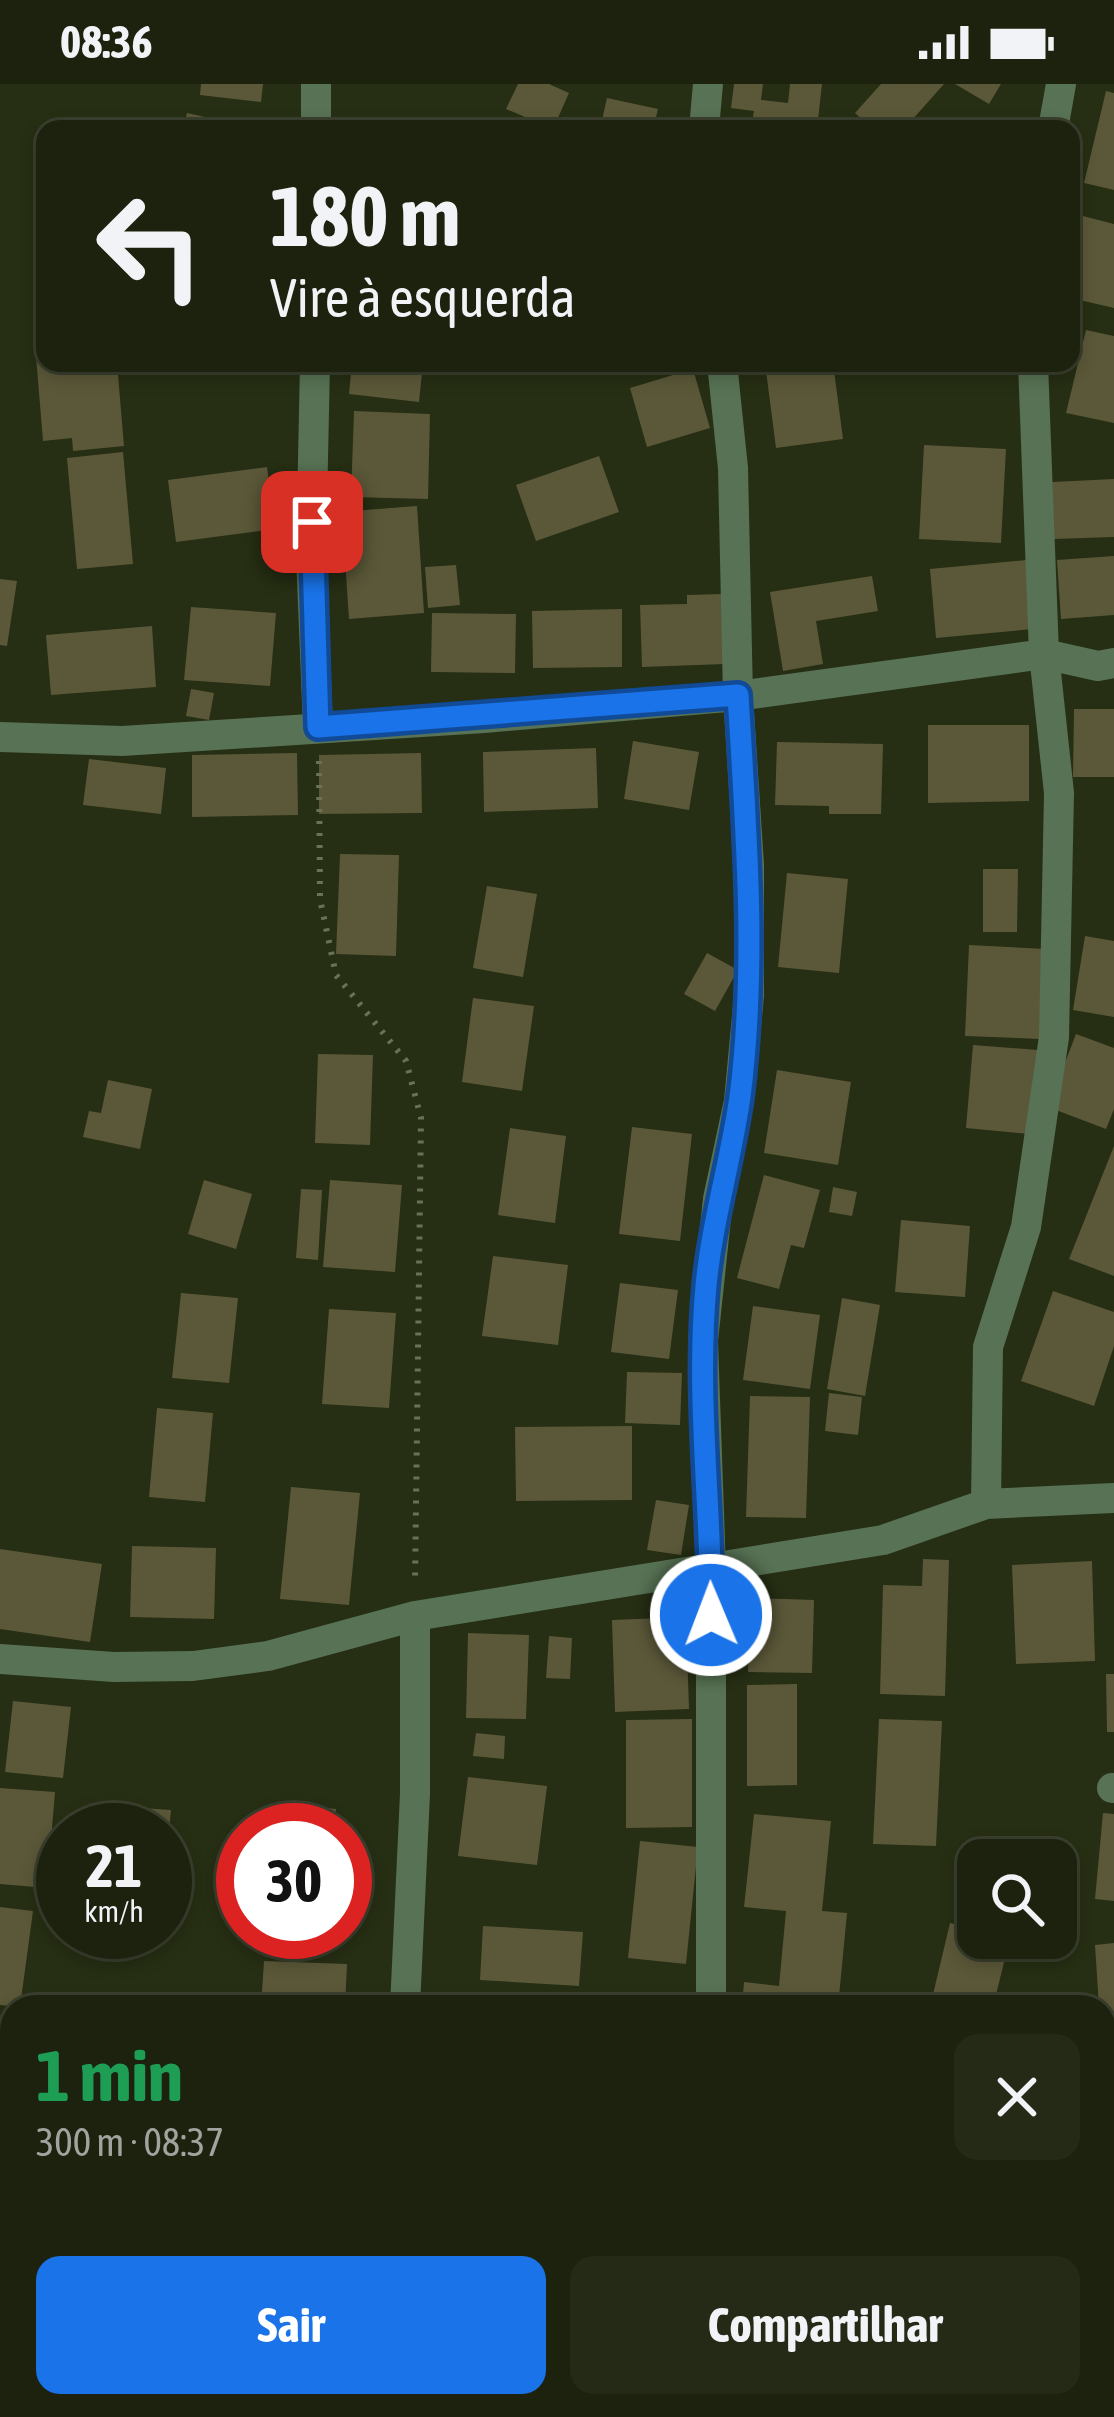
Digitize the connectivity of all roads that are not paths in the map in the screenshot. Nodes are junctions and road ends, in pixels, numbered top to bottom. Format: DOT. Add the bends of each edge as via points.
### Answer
graph roads {
  1 [pos="316,84"];
  2 [pos="708,84"];
  3 [pos="1061,84"];
  4 [pos="316,120"];
  5 [pos="705,120"];
  6 [pos="1055,120"];
  7 [pos="315,372"];
  8 [pos="723,372"];
  9 [pos="1033,372"];
  10 [pos="1044,654"];
  11 [pos="1114,663"];
  12 [pos="738,695"];
  13 [pos="318,727"];
  14 [pos="0,737"];
  15 [pos="1114,1498"];
  16 [pos="986,1504"];
  17 [pos="711,1571"];
  18 [pos="415,1616"];
  19 [pos="0,1659"];
  20 [pos="406,1995"];
  21 [pos="711,1995"];
  1 -- 4 [label="street"];
  2 -- 5 [label="street"];
  3 -- 6 [label="street"];
  7 -- 13 [label="street"];
  8 -- 12 [label="street" via="734,468"];
  9 -- 10 [label="street"];
  10 -- 11 [label="street"];
  10 -- 12 [label="street"];
  10 -- 16 [label="street" via="1059,793 1054,1037 1025,1227 988,1347"];
  12 -- 13 [label="street"];
  12 -- 17 [label="street" via="749,995 706,1284"];
  13 -- 14 [label="street" via="122,741"];
  15 -- 16 [label="street"];
  16 -- 17 [label="street" via="883,1540"];
  17 -- 18 [label="street"];
  17 -- 21 [label="street"];
  18 -- 19 [label="street" via="268,1656 193,1666"];
  18 -- 20 [label="street"];
}
